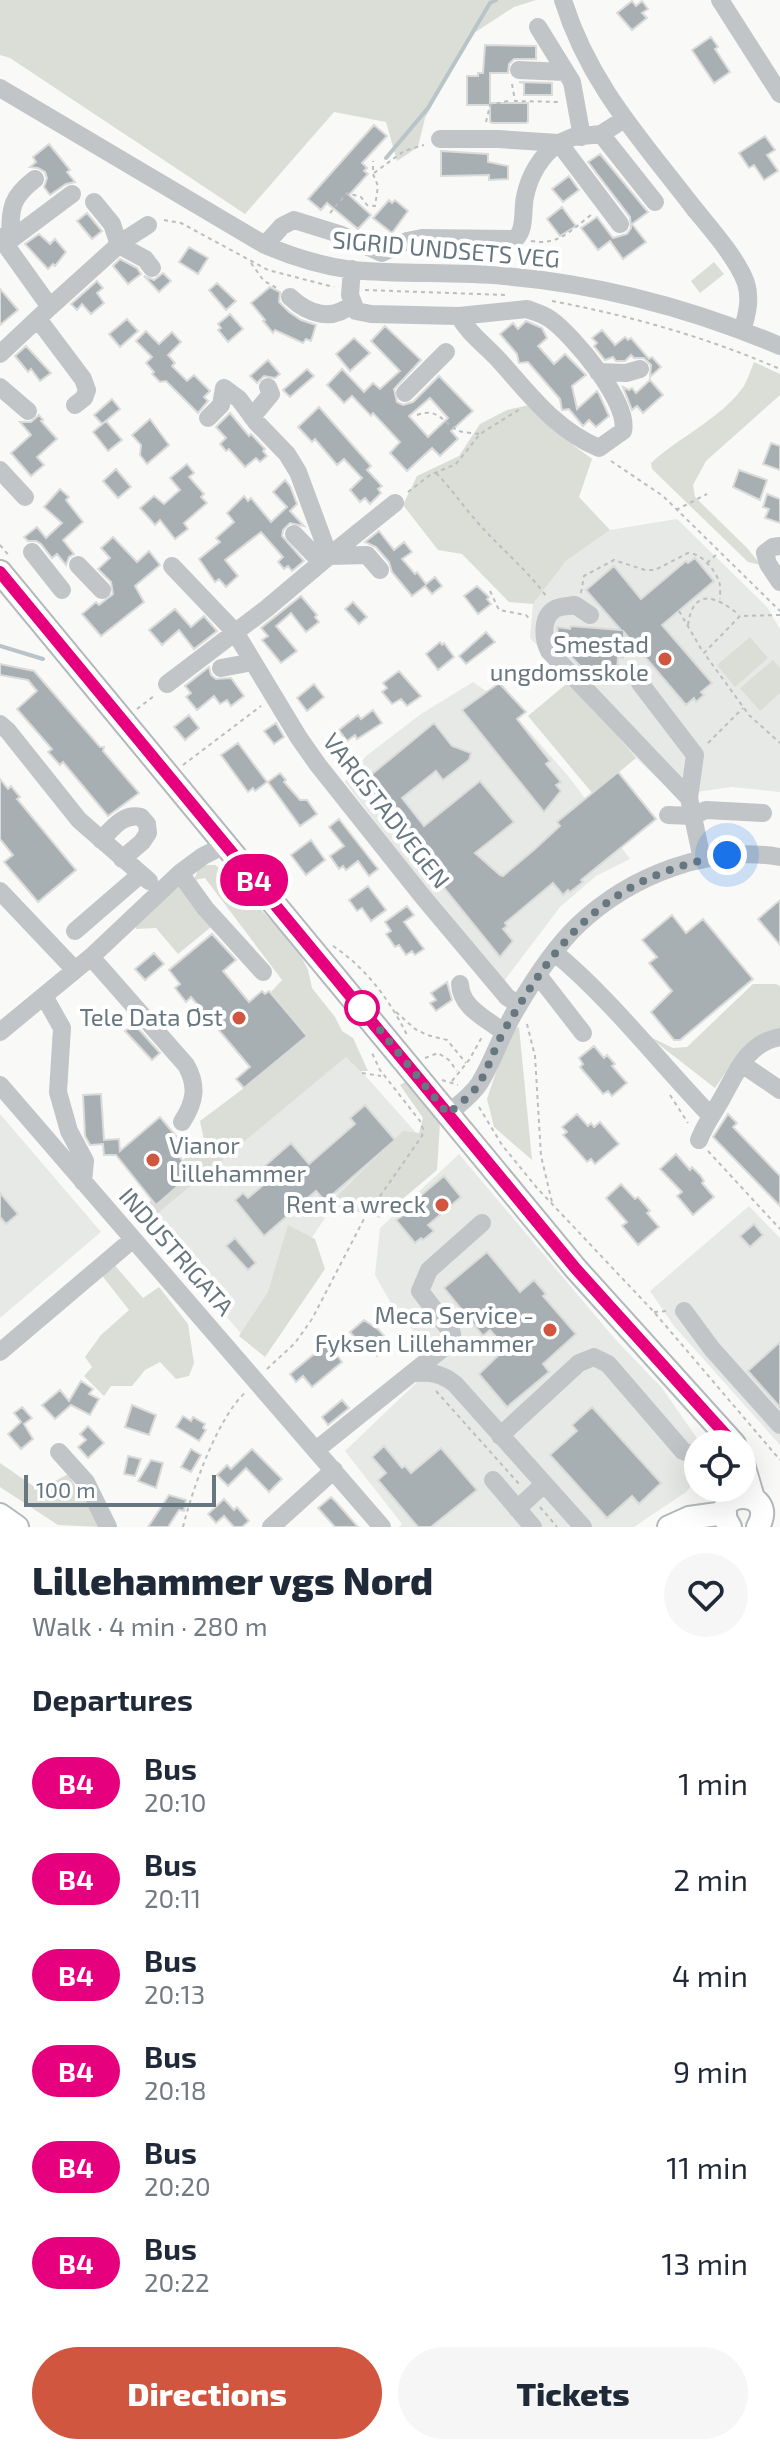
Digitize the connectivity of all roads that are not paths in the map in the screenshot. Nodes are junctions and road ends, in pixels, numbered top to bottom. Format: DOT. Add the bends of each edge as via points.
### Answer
graph roads {
  1 [pos="563,0"];
  2 [pos="720,0"];
  3 [pos="538,27"];
  4 [pos="519,70"];
  5 [pos="565,72"];
  6 [pos="0,88"];
  7 [pos="780,94"];
  8 [pos="623,120"];
  9 [pos="591,135"];
  10 [pos="440,139"];
  11 [pos="559,143"];
  12 [pos="35,179"];
  13 [pos="72,194"];
  14 [pos="94,202"];
  15 [pos="655,202"];
  16 [pos="620,224"];
  17 [pos="148,225"];
  18 [pos="5,240"];
  19 [pos="119,245"];
  20 [pos="265,245"];
  21 [pos="152,268"];
  22 [pos="351,287"];
  23 [pos="290,297"];
  24 [pos="44,313"];
  25 [pos="459,316"];
  26 [pos="742,331"];
  27 [pos="780,346"];
  28 [pos="446,352"];
  29 [pos="0,354"];
  30 [pos="640,369"];
  31 [pos="598,372"];
  32 [pos="0,387"];
  33 [pos="268,387"];
  34 [pos="405,393"];
  35 [pos="75,405"];
  36 [pos="28,411"];
  37 [pos="252,417"];
  38 [pos="208,418"];
  39 [pos="0,470"];
  40 [pos="25,497"];
  41 [pos="395,503"];
  42 [pos="294,534"];
  43 [pos="780,546"];
  44 [pos="32,552"];
  45 [pos="325,559"];
  46 [pos="5,565"];
  47 [pos="78,565"];
  48 [pos="172,566"];
  49 [pos="380,570"];
  50 [pos="780,582"];
  51 [pos="62,590"];
  52 [pos="102,590"];
  53 [pos="574,609"];
  54 [pos="235,632"];
  55 [pos="253,662"];
  56 [pos="221,668"];
  57 [pos="637,680"];
  58 [pos="167,684"];
  59 [pos="0,724"];
  60 [pos="690,807"];
  61 [pos="763,813"];
  62 [pos="668,815"];
  63 [pos="101,840"];
  64 [pos="225,845"];
  65 [pos="780,857"];
  66 [pos="122,859"];
  67 [pos="702,859"];
  68 [pos="180,873"];
  69 [pos="141,874"];
  70 [pos="161,890"];
  71 [pos="0,891"];
  72 [pos="75,931"];
  73 [pos="554,952"];
  74 [pos="91,957"];
  75 [pos="75,970"];
  76 [pos="263,972"];
  77 [pos="538,975"];
  78 [pos="460,984"];
  79 [pos="44,996"];
  80 [pos="519,1005"];
  81 [pos="497,1028"];
  82 [pos="0,1032"];
  83 [pos="583,1033"];
  84 [pos="780,1037"];
  85 [pos="742,1064"];
  86 [pos="0,1085"];
  87 [pos="780,1090"];
  88 [pos="448,1114"];
  89 [pos="710,1115"];
  90 [pos="182,1122"];
  91 [pos="699,1140"];
  92 [pos="83,1182"];
  93 [pos="482,1223"];
  94 [pos="132,1240"];
  95 [pos="684,1311"];
  96 [pos="0,1352"];
  97 [pos="414,1373"];
  98 [pos="713,1422"];
  99 [pos="780,1425"];
  100 [pos="716,1430"];
  101 [pos="721,1430"];
  102 [pos="500,1436"];
  103 [pos="316,1450"];
  104 [pos="684,1451"];
  105 [pos="59,1452"];
  106 [pos="334,1470"];
  107 [pos="493,1480"];
  108 [pos="531,1497"];
  109 [pos="746,1510"];
  110 [pos="0,1515"];
  111 [pos="17,1527"];
  112 [pos="108,1527"];
  113 [pos="271,1527"];
  114 [pos="382,1527"];
  115 [pos="533,1527"];
  116 [pos="583,1527"];
  117 [pos="669,1527"];
  1 -- 8 [label="street" via="573,33"];
  2 -- 7 [label="street"];
  3 -- 5 [label="street"];
  4 -- 5 [label="street"];
  5 -- 9 [label="street"];
  6 -- 20 [label="street, SIGRID UNDSETS VEG"];
  8 -- 9 [label="street"];
  8 -- 26 [label="street" via="743,277 748,310"];
  9 -- 11 [label="street"];
  9 -- 15 [label="street"];
  10 -- 11 [label="street"];
  11 -- 16 [label="street"];
  11 -- 20 [label="street" via="542,160 527,189 519,237 422,238 382,253 290,220"];
  12 -- 18 [label="street" via="14,199"];
  13 -- 18 [label="street"];
  14 -- 19 [label="street" via="112,224"];
  17 -- 19 [label="street"];
  18 -- 24 [label="street"];
  19 -- 21 [label="street"];
  19 -- 24 [label="street"];
  20 -- 22 [label="street, SIGRID UNDSETS VEG" via="310,261"];
  22 -- 23 [label="street" via="344,312 333,315 302,308"];
  22 -- 25 [label="street" via="356,311"];
  22 -- 26 [label="street, SIGRID UNDSETS VEG" via="503,276 675,308"];
  24 -- 29 [label="street"];
  24 -- 35 [label="street" via="87,390"];
  25 -- 31 [label="street" via="527,309 540,313"];
  25 -- 31 [label="street" via="544,412 599,448 620,435 625,420"];
  26 -- 27 [label="street, SIGRID UNDSETS VEG"];
  28 -- 34 [label="street"];
  30 -- 31 [label="street"];
  32 -- 36 [label="street"];
  33 -- 37 [label="street" via="269,399"];
  37 -- 38 [label="street" via="224,388 221,405"];
  37 -- 45 [label="street" via="298,472"];
  39 -- 40 [label="street"];
  41 -- 45 [label="street"];
  42 -- 45 [label="street"];
  43 -- 50 [label="street" via="765,553"];
  44 -- 51 [label="street"];
  45 -- 49 [label="street" via="367,555"];
  45 -- 54 [label="street"];
  46 -- 64 [label="main road"];
  47 -- 52 [label="street"];
  48 -- 54 [label="street, VARGSTADVEGEN"];
  53 -- 60 [label="street" via="549,615 544,640 551,655"];
  54 -- 55 [label="street, VARGSTADVEGEN"];
  54 -- 58 [label="street"];
  55 -- 56 [label="street"];
  55 -- 80 [label="street, VARGSTADVEGEN" via="312,756 423,897"];
  57 -- 60 [label="street" via="695,755"];
  59 -- 63 [label="street"];
  60 -- 61 [label="street"];
  60 -- 62 [label="street"];
  60 -- 67 [label="street"];
  63 -- 66 [label="street"];
  63 -- 66 [label="street" via="124,818 141,817 148,833"];
  64 -- 68 [label="street"];
  64 -- 88 [label="main road"];
  65 -- 67 [label="street" via="757,853"];
  66 -- 69 [label="street"];
  67 -- 73 [label="street" via="637,883 581,922"];
  68 -- 70 [label="street"];
  68 -- 76 [label="street"];
  69 -- 70 [label="street"];
  69 -- 72 [label="street"];
  70 -- 74 [label="street"];
  71 -- 75 [label="street"];
  73 -- 77 [label="street"];
  73 -- 89 [label="street" via="600,994"];
  74 -- 75 [label="street"];
  74 -- 90 [label="street" via="195,1080 192,1106"];
  75 -- 79 [label="street"];
  77 -- 80 [label="street"];
  77 -- 83 [label="street"];
  78 -- 81 [label="street" via="470,1007"];
  79 -- 82 [label="street"];
  79 -- 92 [label="street" via="62,1028 58,1092 85,1161"];
  80 -- 81 [label="street"];
  81 -- 88 [label="street" via="479,1084"];
  84 -- 85 [label="street" via="757,1046"];
  85 -- 87 [label="street"];
  85 -- 89 [label="street"];
  86 -- 92 [label="street, INDUSTRIGATA"];
  88 -- 98 [label="main road" via="576,1269"];
  89 -- 91 [label="street"];
  92 -- 94 [label="street, INDUSTRIGATA"];
  93 -- 97 [label="street" via="429,1270 420,1291 452,1333 452,1341"];
  94 -- 96 [label="street"];
  94 -- 103 [label="street, INDUSTRIGATA" via="260,1377"];
  95 -- 99 [label="street"];
  97 -- 102 [label="street" via="445,1376"];
  97 -- 103 [label="street"];
  98 -- 100 [label="main road"];
  98 -- 101 [label="main road"];
  102 -- 104 [label="street" via="594,1357 604,1361"];
  102 -- 108 [label="street"];
  103 -- 106 [label="street, INDUSTRIGATA"];
  105 -- 112 [label="street" via="86,1482"];
  106 -- 113 [label="street"];
  106 -- 114 [label="street, INDUSTRIGATA"];
  107 -- 108 [label="street"];
  108 -- 115 [label="street"];
  108 -- 116 [label="street"];
  109 -- 117 [label="main road" via="689,1518"];
  110 -- 111 [label="main road"];
}
